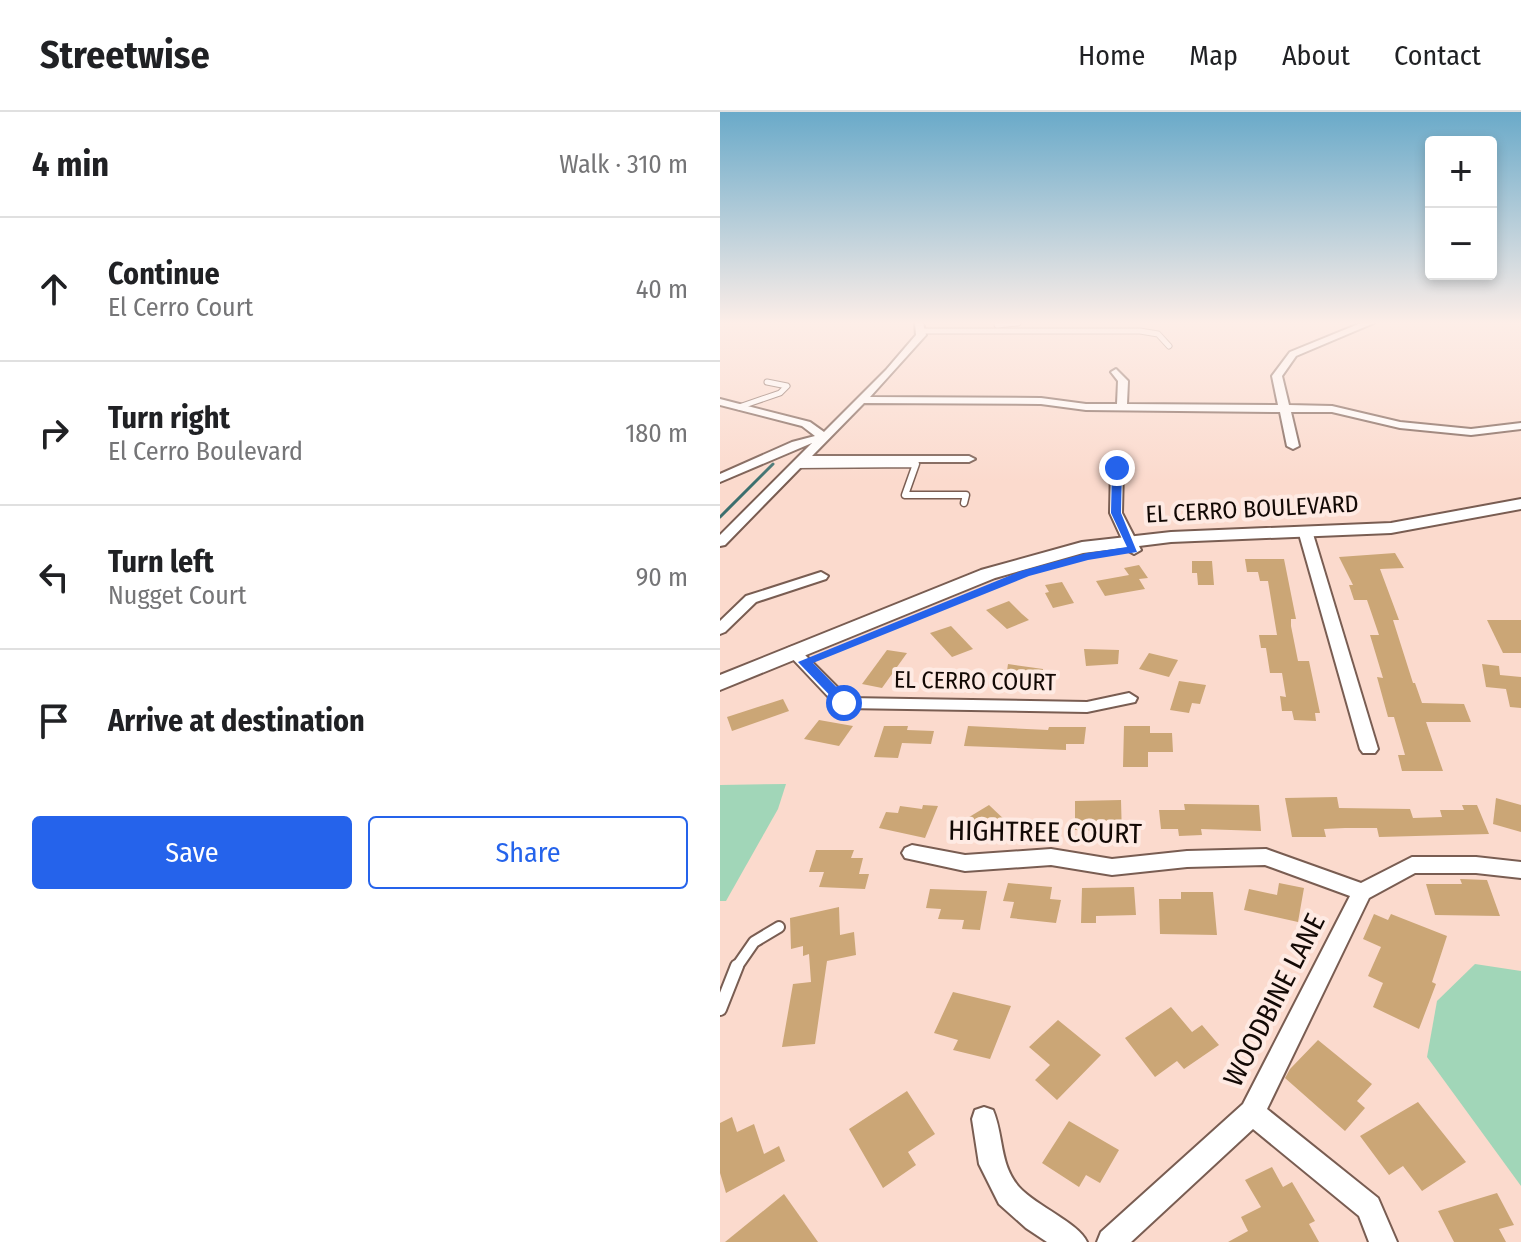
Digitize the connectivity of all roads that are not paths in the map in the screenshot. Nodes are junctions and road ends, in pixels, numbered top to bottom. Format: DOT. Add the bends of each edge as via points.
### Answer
graph roads {
  1 [pos="885,376"];
  2 [pos="1119,376"];
  3 [pos="1277,376"];
  4 [pos="767,382"];
  5 [pos="860,400"];
  6 [pos="720,402"];
  7 [pos="739,407"];
  8 [pos="1122,407"];
  9 [pos="1285,409"];
  10 [pos="1521,426"];
  11 [pos="824,437"];
  12 [pos="1293,446"];
  13 [pos="969,459"];
  14 [pos="799,462"];
  15 [pos="1117,468"];
  16 [pos="720,478"];
  17 [pos="964,503"];
  18 [pos="1521,504"];
  19 [pos="1521,516"];
  20 [pos="1308,539"];
  21 [pos="720,542"];
  22 [pos="1131,545"];
  23 [pos="821,576"];
  24 [pos="720,629"];
  25 [pos="799,657"];
  26 [pos="720,683"];
  27 [pos="720,690"];
  28 [pos="1129,698"];
  29 [pos="1369,749"];
  30 [pos="912,853"];
  31 [pos="1521,870"];
  32 [pos="1362,892"];
  33 [pos="779,927"];
  34 [pos="720,1009"];
  35 [pos="1252,1113"];
  36 [pos="984,1119"];
  37 [pos="1073,1242"];
  38 [pos="1111,1242"];
  39 [pos="1383,1242"];
  1 -- 5 [label="street"];
  2 -- 8 [label="street"];
  3 -- 9 [label="street"];
  4 -- 7 [label="lane" via="787,386"];
  5 -- 8 [label="street"];
  5 -- 11 [label="street"];
  6 -- 7 [label="street"];
  7 -- 11 [label="street" via="806,424"];
  8 -- 9 [label="street"];
  9 -- 10 [label="street" via="1332,409 1400,425 1471,432"];
  9 -- 12 [label="street"];
  11 -- 14 [label="street"];
  11 -- 16 [label="street"];
  13 -- 14 [label="street"];
  14 -- 17 [label="lane" via="916,464 905,495 966,495"];
  14 -- 21 [label="street"];
  15 -- 22 [label="street" via="1116,513"];
  18 -- 20 [label="street, EL CERRO BOULEVARD"];
  19 -- 20 [label="street, EL CERRO BOULEVARD" via="1403,537"];
  20 -- 22 [label="street, EL CERRO BOULEVARD"];
  20 -- 29 [label="street"];
  22 -- 25 [label="street, EL CERRO BOULEVARD" via="1082,548 1018,564"];
  23 -- 24 [label="street" via="751,599"];
  25 -- 26 [label="street, EL CERRO BOULEVARD"];
  25 -- 27 [label="street, EL CERRO BOULEVARD" via="738,688"];
  25 -- 28 [label="street, EL CERRO COURT" via="844,703 1087,707"];
  30 -- 32 [label="street, HIGHTREE COURT" via="965,863 1051,857 1112,867 1266,857"];
  31 -- 32 [label="street" via="1412,865"];
  32 -- 35 [label="street, WOODBINE LANE"];
  33 -- 34 [label="lane" via="742,952"];
  35 -- 38 [label="street, WOODBINE LANE"];
  35 -- 39 [label="street" via="1369,1207"];
  36 -- 37 [label="street" via="986,1147 1010,1199"];
}
